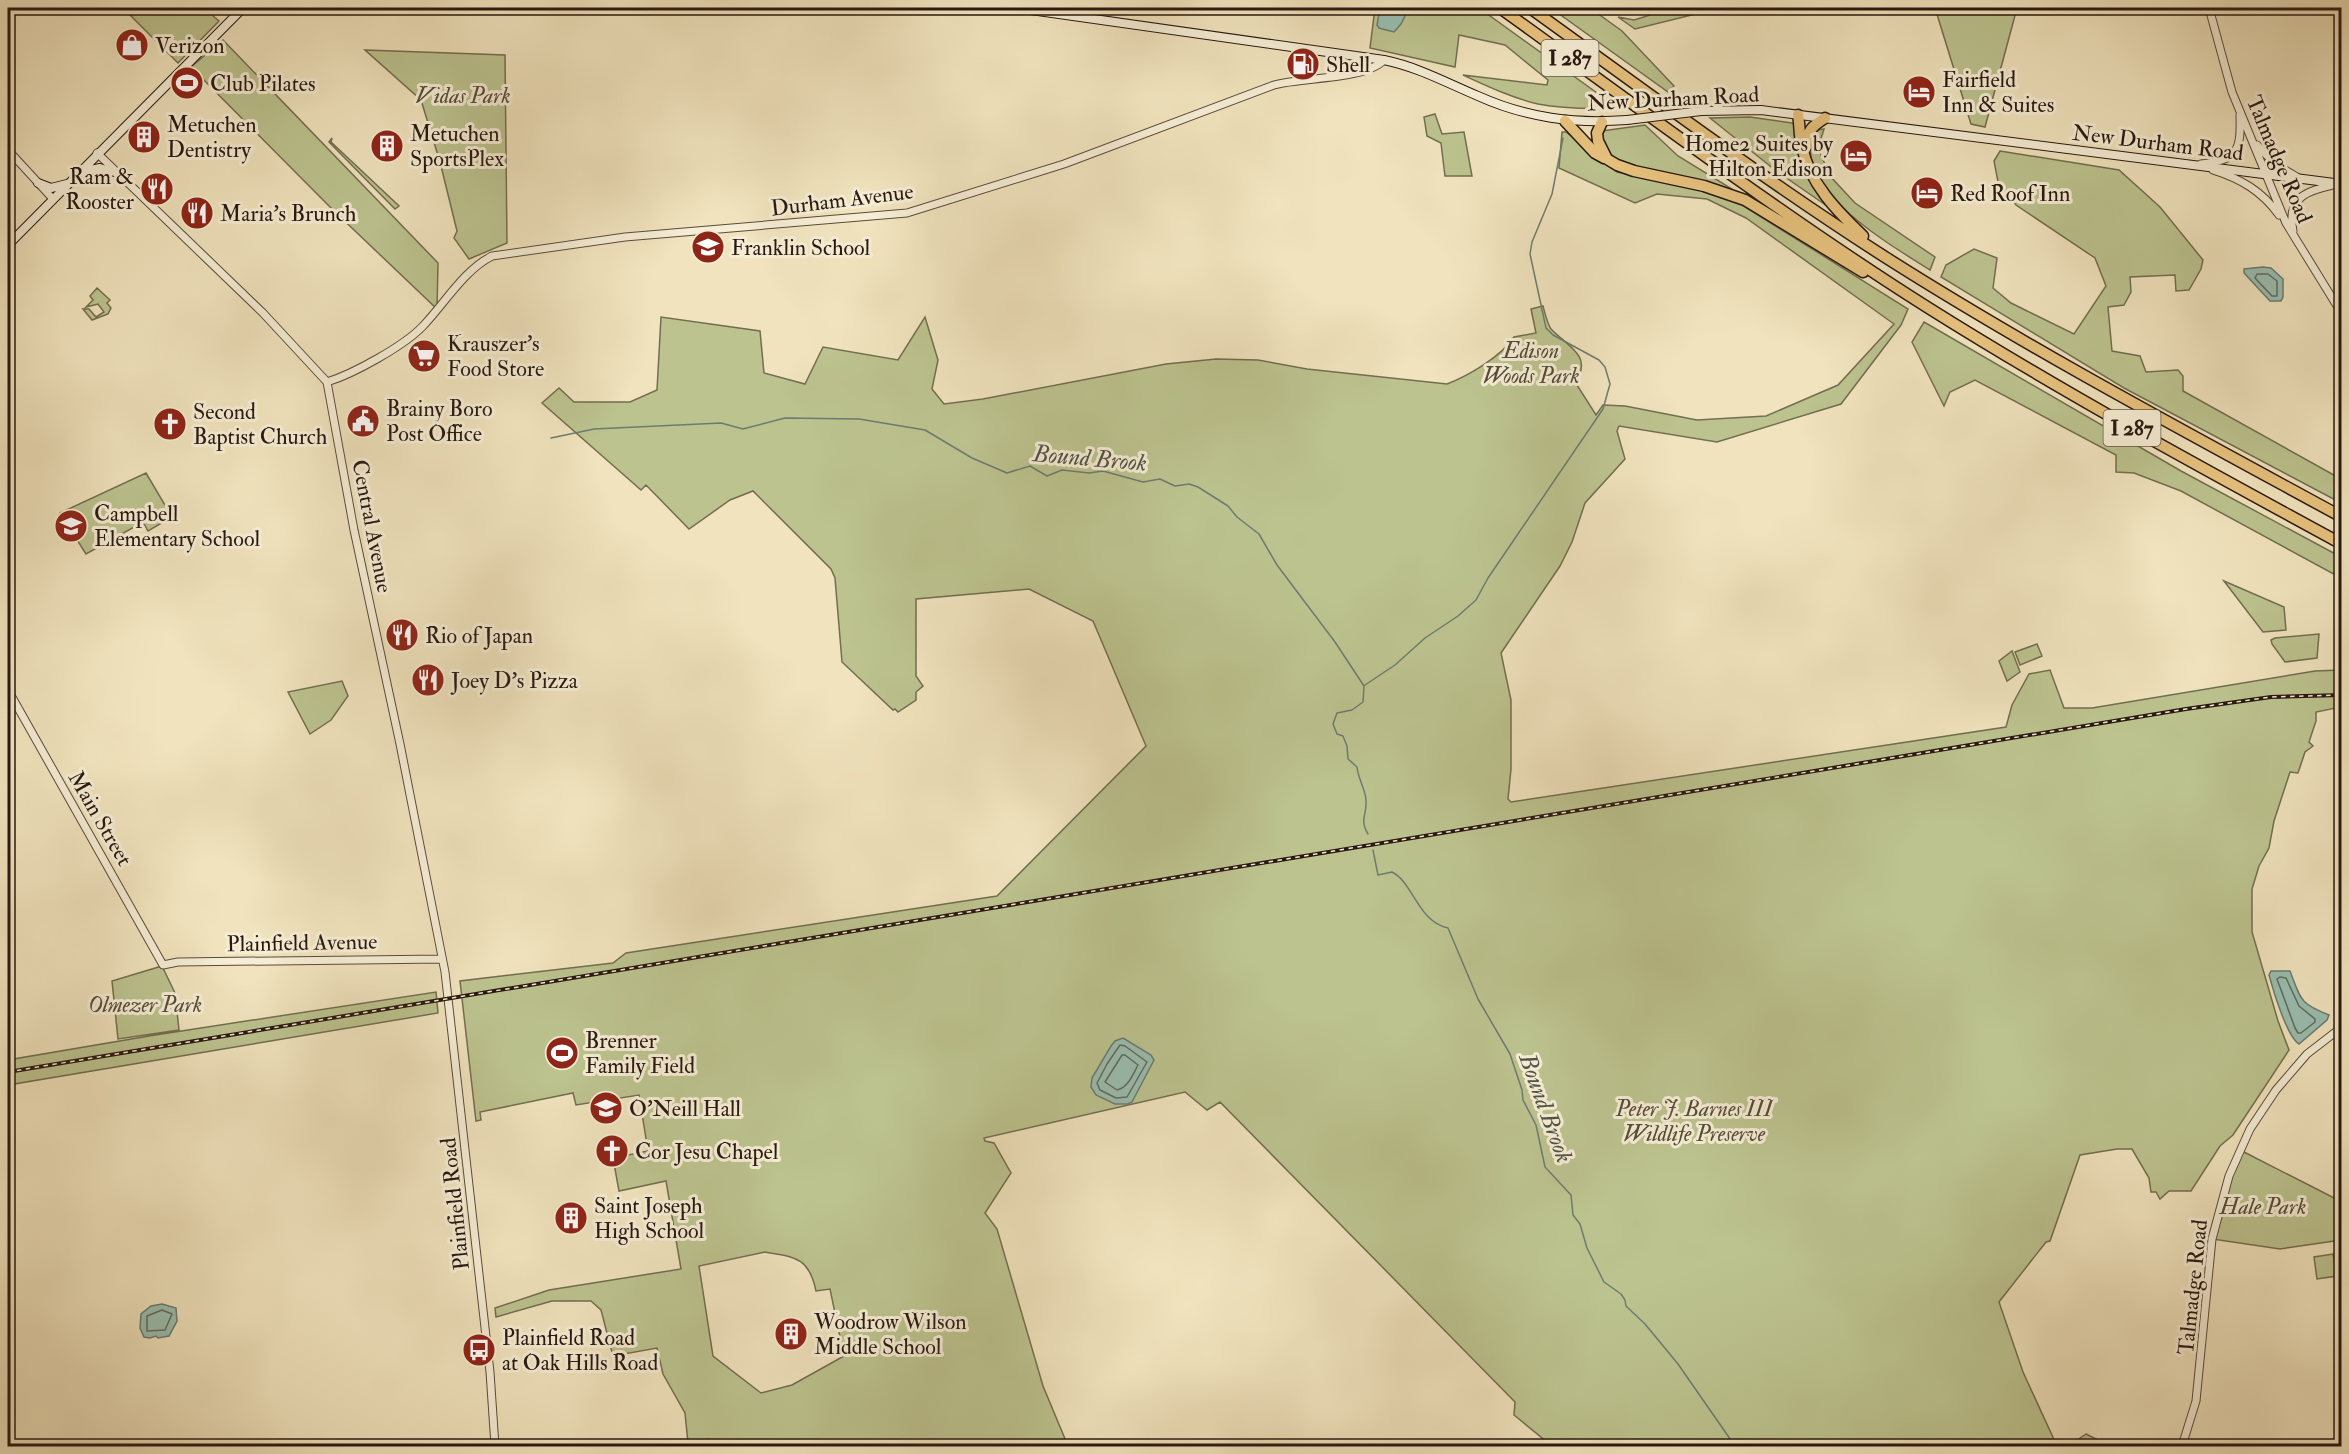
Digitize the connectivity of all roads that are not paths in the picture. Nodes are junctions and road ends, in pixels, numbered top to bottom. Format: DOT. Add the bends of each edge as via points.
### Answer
graph roads {
  1 [pos="243,8"];
  2 [pos="1016,8"];
  3 [pos="1500,8"];
  4 [pos="1530,8"];
  5 [pos="2209,8"];
  6 [pos="1384,60"];
  7 [pos="2240,110"];
  8 [pos="1797,115"];
  9 [pos="1826,118"];
  10 [pos="1565,121"];
  11 [pos="1602,122"];
  12 [pos="2252,140"];
  13 [pos="8,150"];
  14 [pos="97,153"];
  15 [pos="1607,159"];
  16 [pos="1806,159"];
  17 [pos="2197,165"];
  18 [pos="79,172"];
  19 [pos="118,173"];
  20 [pos="2266,174"];
  21 [pos="2300,178"];
  22 [pos="38,183"];
  23 [pos="68,183"];
  24 [pos="2340,184"];
  25 [pos="53,199"];
  26 [pos="2286,223"];
  27 [pos="2294,236"];
  28 [pos="8,245"];
  29 [pos="1882,255"];
  30 [pos="1901,290"];
  31 [pos="2342,314"];
  32 [pos="327,382"];
  33 [pos="2342,517"];
  34 [pos="2342,544"];
  35 [pos="8,690"];
  36 [pos="442,959"];
  37 [pos="163,965"];
  38 [pos="2342,1027"];
  39 [pos="495,1446"];
  40 [pos="2182,1446"];
  1 -- 14 [label="main road"];
  2 -- 6 [label="main road, New Durham Road"];
  3 -- 30 [label="highway, I 287" via="1746,185"];
  4 -- 29 [label="highway, I 287" via="1757,171"];
  5 -- 7 [label="street, Talmadge Road"];
  6 -- 10 [label="main road, New Durham Road" via="1430,74 1513,110"];
  6 -- 32 [label="street, Durham Avenue" via="1362,72 1274,85 1064,164 907,213 625,237 492,256 476,267 414,334 349,374"];
  7 -- 12 [label="street, Talmadge Road"];
  7 -- 17 [label="street" via="2237,150 2222,161"];
  8 -- 9 [label="main road, New Durham Road"];
  8 -- 11 [label="main road, New Durham Road, bridge" via="1747,109"];
  8 -- 16 [label="highway"];
  9 -- 16 [label="highway" via="1809,132"];
  9 -- 17 [label="main road, New Durham Road"];
  10 -- 11 [label="main road, New Durham Road"];
  10 -- 15 [label="highway" via="1595,153"];
  11 -- 15 [label="highway" via="1598,141"];
  12 -- 20 [label="street, Talmadge Road"];
  12 -- 21 [label="street" via="2275,164"];
  13 -- 22 [label="street"];
  14 -- 18 [label="main road"];
  14 -- 19 [label="street"];
  15 -- 30 [label="highway" via="1634,171 1704,186 1745,200 1888,288"];
  16 -- 29 [label="highway" via="1829,200"];
  17 -- 20 [label="main road, New Durham Road"];
  17 -- 26 [label="street" via="2251,186"];
  18 -- 19 [label="main road" via="98,168"];
  18 -- 23 [label="main road"];
  19 -- 32 [label="street" via="263,313"];
  20 -- 21 [label="main road, New Durham Road"];
  20 -- 26 [label="street, Talmadge Road"];
  21 -- 24 [label="main road, New Durham Road"];
  22 -- 23 [label="main road" via="51,188"];
  22 -- 25 [label="street"];
  23 -- 25 [label="main road"];
  24 -- 27 [label="street" via="2306,192 2296,202 2292,215"];
  25 -- 28 [label="main road"];
  26 -- 27 [label="street, Talmadge Road"];
  27 -- 31 [label="street, Talmadge Road"];
  29 -- 33 [label="highway, I 287" via="2055,360"];
  30 -- 34 [label="highway, I 287" via="2163,446"];
  32 -- 36 [label="street, Central Avenue"];
  35 -- 37 [label="street, Main Street"];
  36 -- 37 [label="street, Plainfield Avenue"];
  36 -- 39 [label="street, Plainfield Road" via="469,1176"];
  38 -- 40 [label="street, Talmadge Road" via="2307,1054 2276,1090 2250,1129 2229,1176 2212,1239 2196,1401"];
}
